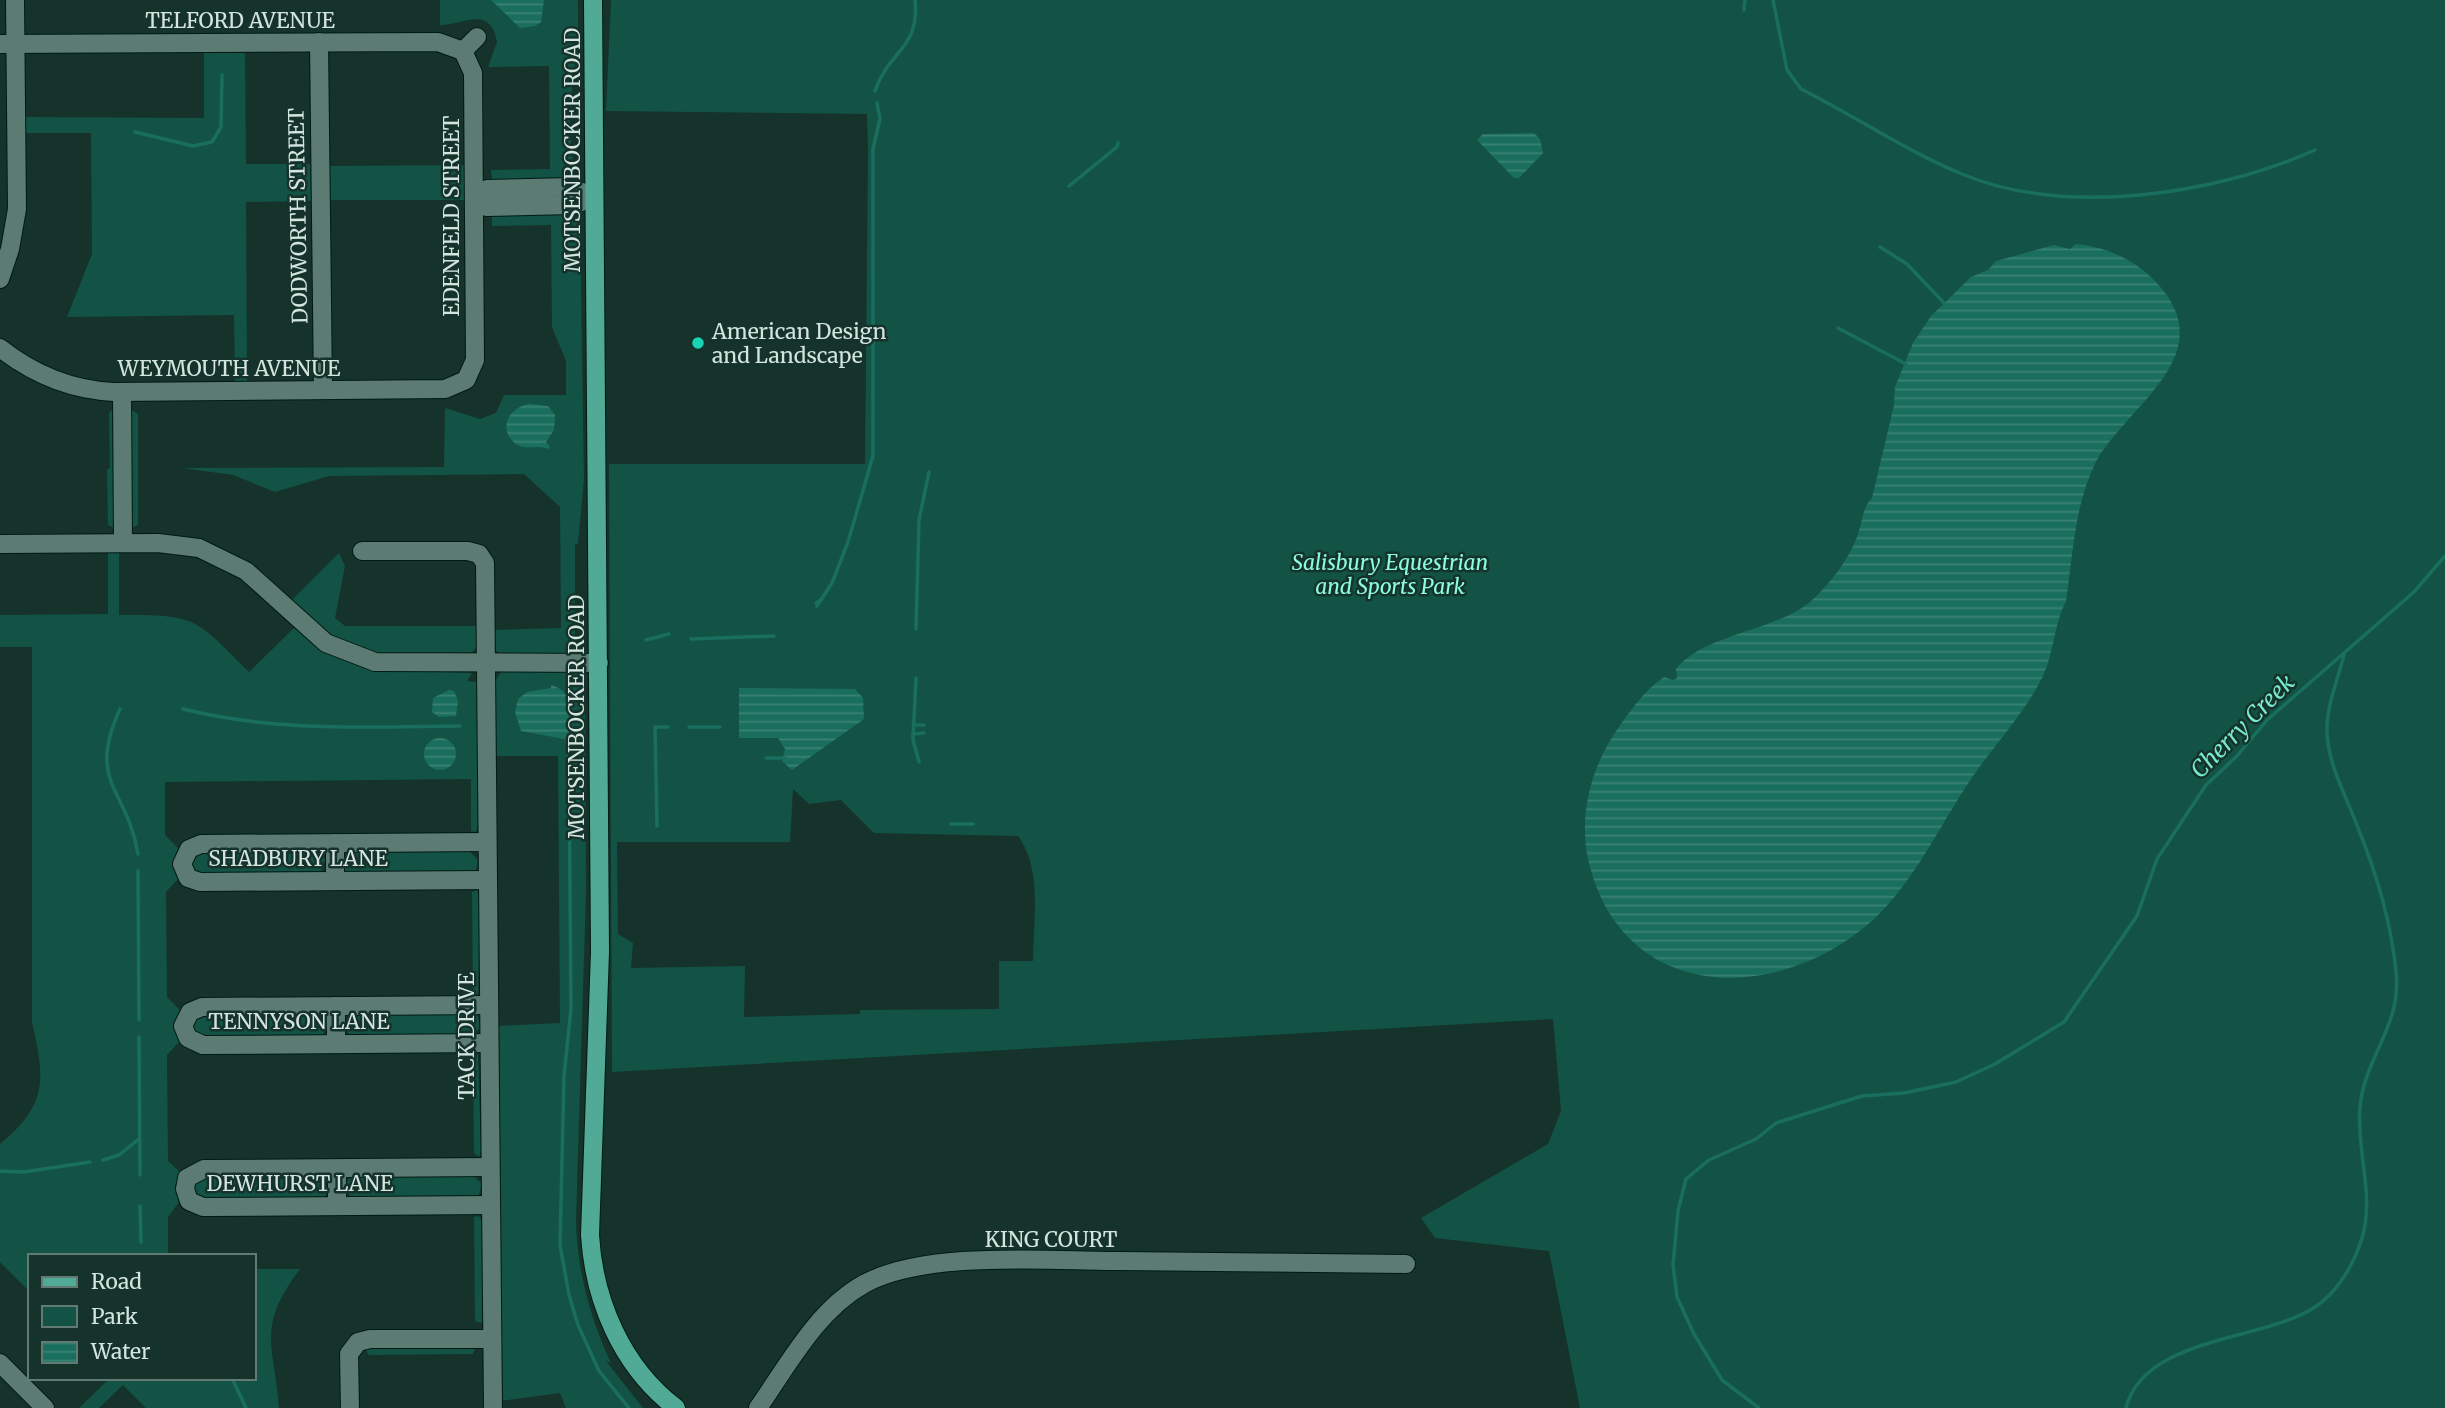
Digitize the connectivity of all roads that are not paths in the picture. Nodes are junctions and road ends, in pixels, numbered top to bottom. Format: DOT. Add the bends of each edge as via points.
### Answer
graph roads {
  1 [pos="15,0"];
  2 [pos="593,0"];
  3 [pos="477,37"];
  4 [pos="319,42"];
  5 [pos="7,44"];
  6 [pos="463,51"];
  7 [pos="594,197"];
  8 [pos="474,198"];
  9 [pos="0,279"];
  10 [pos="0,348"];
  11 [pos="472,385"];
  12 [pos="323,390"];
  13 [pos="122,392"];
  14 [pos="123,543"];
  15 [pos="0,544"];
  16 [pos="362,551"];
  17 [pos="486,663"];
  18 [pos="599,663"];
  19 [pos="487,842"];
  20 [pos="335,844"];
  21 [pos="488,880"];
  22 [pos="335,881"];
  23 [pos="488,1005"];
  24 [pos="336,1006"];
  25 [pos="489,1043"];
  26 [pos="336,1044"];
  27 [pos="490,1167"];
  28 [pos="337,1169"];
  29 [pos="490,1205"];
  30 [pos="337,1206"];
  31 [pos="1406,1264"];
  32 [pos="491,1339"];
  33 [pos="0,1363"];
  34 [pos="45,1408"];
  35 [pos="350,1408"];
  36 [pos="493,1408"];
  37 [pos="676,1408"];
  38 [pos="758,1408"];
  1 -- 5 [label="street"];
  2 -- 7 [label="main road, MOTSENBOCKER ROAD"];
  3 -- 6 [label="street"];
  4 -- 5 [label="street, TELFORD AVENUE"];
  4 -- 6 [label="street, TELFORD AVENUE" via="438,42"];
  4 -- 12 [label="street, DODWORTH STREET"];
  5 -- 9 [label="street" via="17,209"];
  6 -- 8 [label="street, EDENFELD STREET" via="473,73"];
  7 -- 8 [label="street" via="573,205 487,207"];
  7 -- 18 [label="main road, MOTSENBOCKER ROAD"];
  8 -- 11 [label="street, EDENFELD STREET"];
  10 -- 13 [label="street, WEYMOUTH AVENUE" via="51,379 91,390"];
  11 -- 12 [label="street, WEYMOUTH AVENUE"];
  12 -- 13 [label="street, WEYMOUTH AVENUE"];
  13 -- 14 [label="street"];
  14 -- 15 [label="street"];
  14 -- 17 [label="street" via="182,544 218,554 254,577 318,638 360,658 391,664"];
  16 -- 17 [label="street, TACK DRIVE" via="468,551 483,558"];
  17 -- 18 [label="street"];
  17 -- 19 [label="street, TACK DRIVE"];
  18 -- 37 [label="main road, MOTSENBOCKER ROAD" via="600,952 591,1250 599,1289 618,1339 642,1375"];
  19 -- 20 [label="street, SHADBURY LANE"];
  19 -- 21 [label="street, TACK DRIVE"];
  20 -- 22 [label="street"];
  20 -- 22 [label="street, SHADBURY LANE" via="201,844 189,849 182,864 188,878 200,882"];
  21 -- 22 [label="street, SHADBURY LANE"];
  21 -- 23 [label="street, TACK DRIVE"];
  23 -- 24 [label="street, TENNYSON LANE"];
  23 -- 25 [label="street, TACK DRIVE"];
  24 -- 26 [label="street"];
  24 -- 26 [label="street, TENNYSON LANE" via="202,1007 190,1012 183,1026 188,1038 203,1045"];
  25 -- 26 [label="street, TENNYSON LANE"];
  25 -- 27 [label="street, TACK DRIVE"];
  27 -- 28 [label="street, DEWHURST LANE"];
  27 -- 29 [label="street, TACK DRIVE"];
  28 -- 30 [label="street"];
  28 -- 30 [label="street, DEWHURST LANE" via="204,1169 187,1178 185,1189 189,1201 203,1207"];
  29 -- 30 [label="street, DEWHURST LANE"];
  29 -- 32 [label="street, TACK DRIVE"];
  31 -- 38 [label="street, KING COURT" via="1014,1261 904,1270 865,1283 834,1307"];
  32 -- 35 [label="street" via="351,1341"];
  32 -- 36 [label="street, TACK DRIVE"];
  33 -- 34 [label="street"];
}
